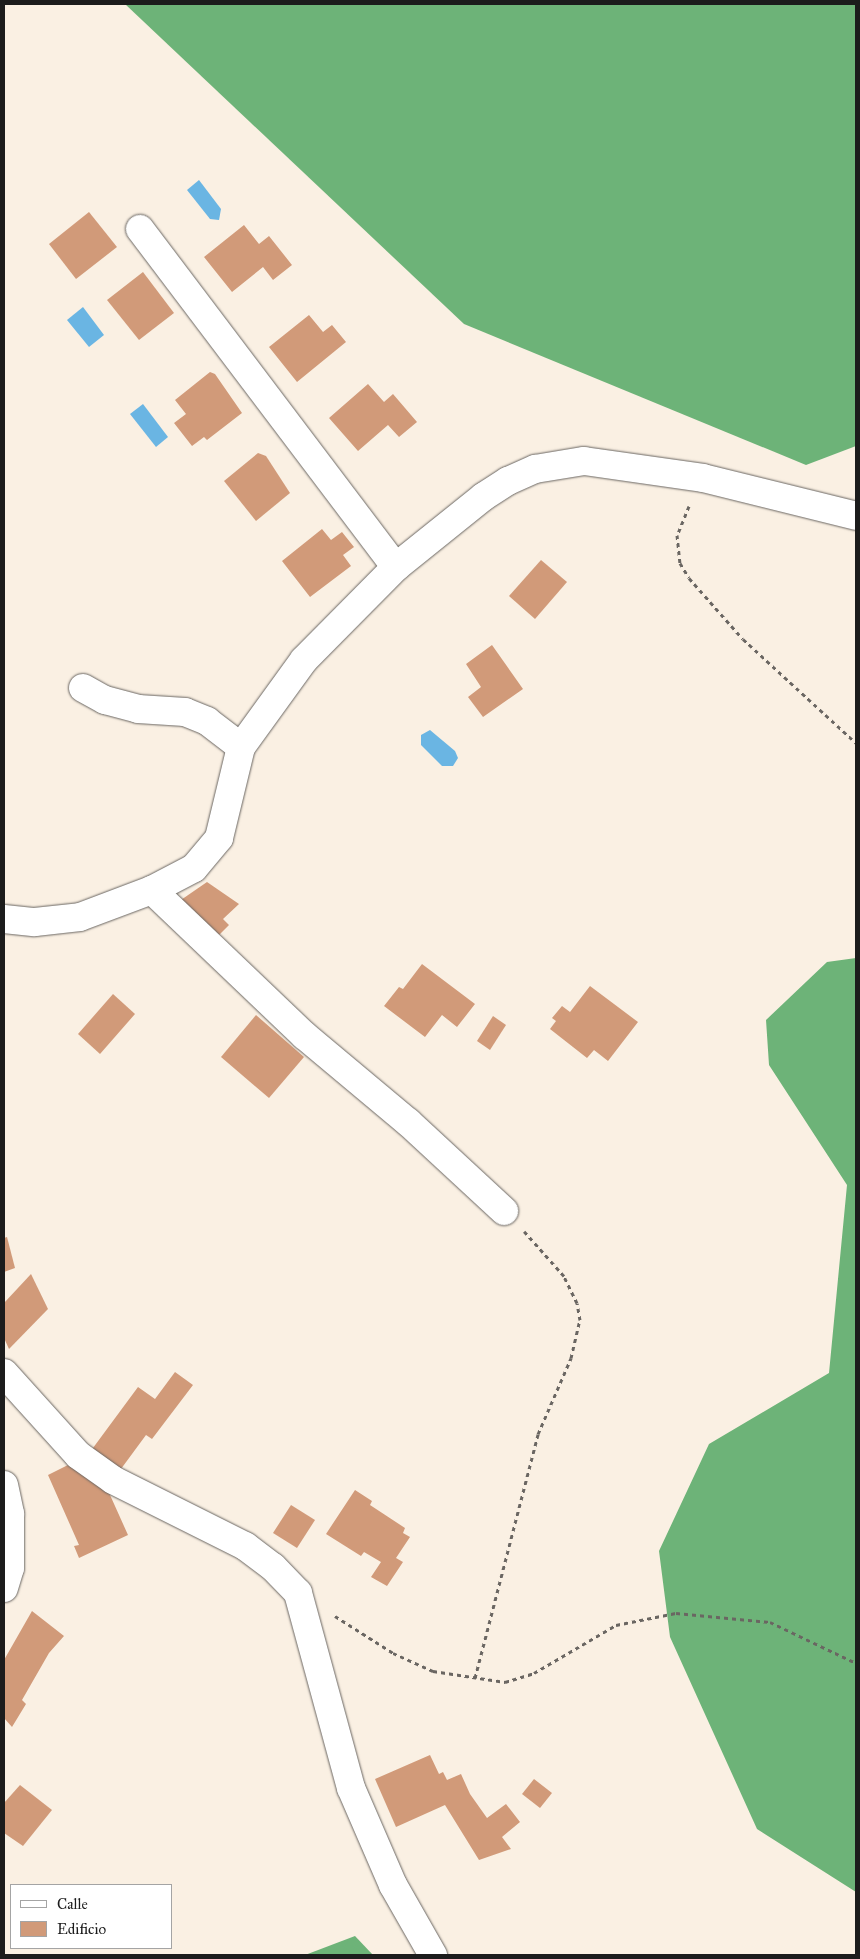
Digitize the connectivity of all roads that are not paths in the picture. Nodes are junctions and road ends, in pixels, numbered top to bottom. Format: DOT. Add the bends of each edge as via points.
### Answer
graph roads {
  1 [pos="140,229"];
  2 [pos="856,516"];
  3 [pos="396,567"];
  4 [pos="83,688"];
  5 [pos="241,747"];
  6 [pos="152,890"];
  7 [pos="4,919"];
  8 [pos="504,1211"];
  9 [pos="4,1373"];
  10 [pos="4,1485"];
  11 [pos="4,1588"];
  12 [pos="433,1955"];
  1 -- 3 [label="street"];
  2 -- 3 [label="street" via="703,478 584,462 535,468 483,497"];
  3 -- 5 [label="street" via="304,660"];
  4 -- 5 [label="street" via="105,700 138,709 185,712 207,721"];
  5 -- 6 [label="street" via="219,838 194,868"];
  6 -- 7 [label="street" via="80,917 35,922"];
  6 -- 8 [label="street" via="305,1036 408,1122"];
  9 -- 12 [label="street" via="78,1455 113,1480 245,1546 273,1567 298,1594 351,1788 393,1885"];
  10 -- 11 [label="street" via="10,1514 10,1568"];
}
